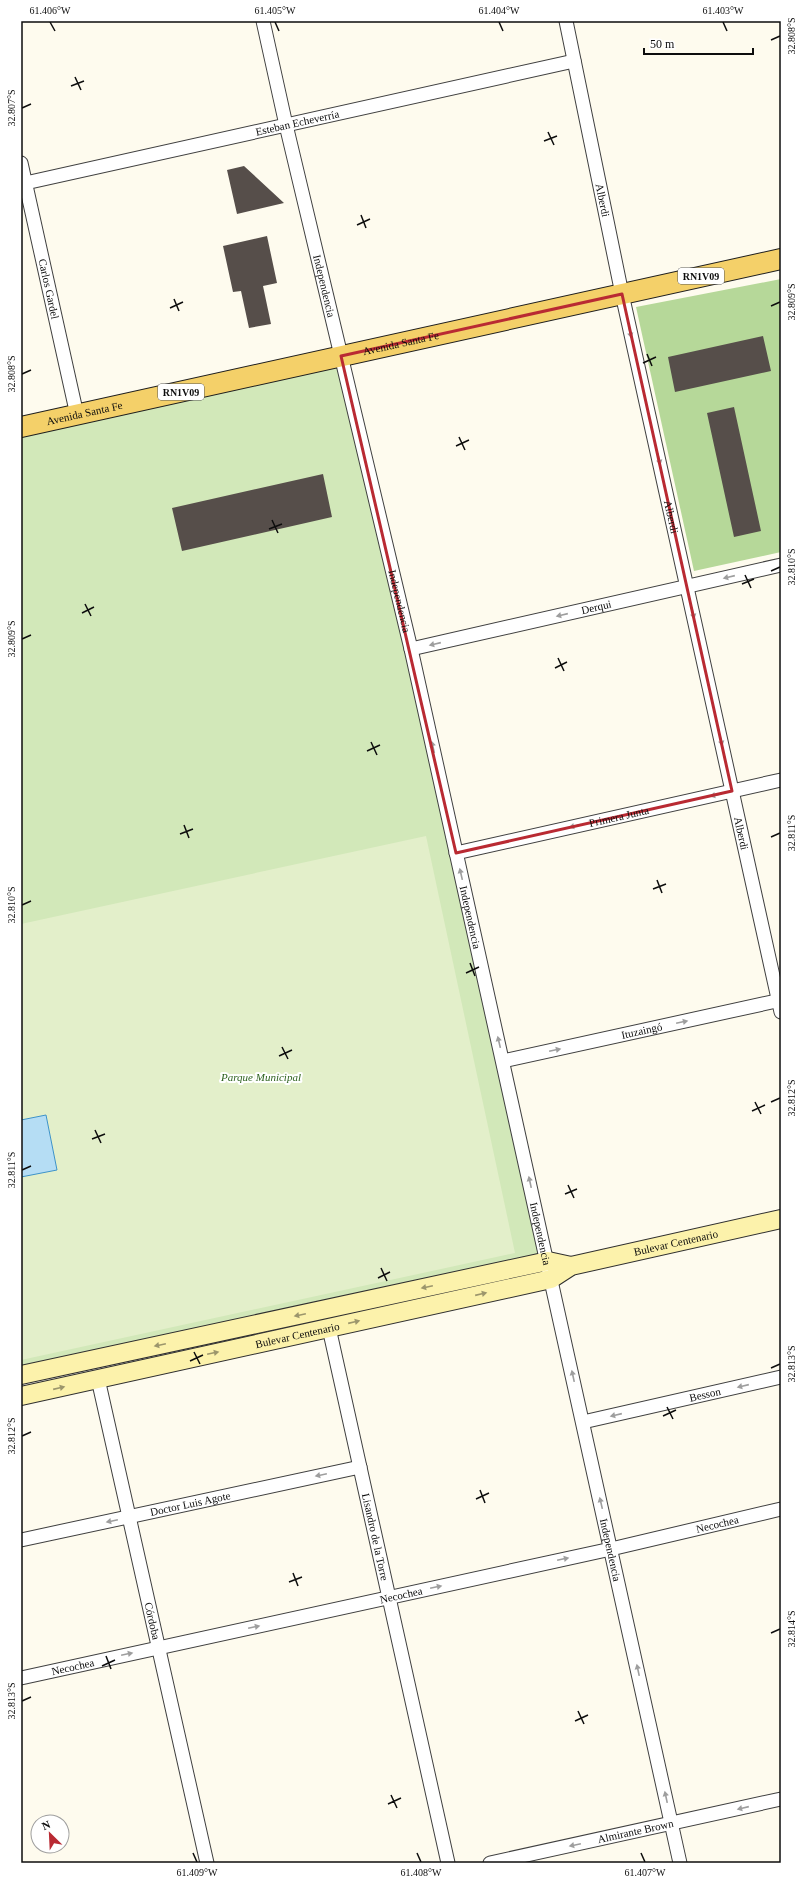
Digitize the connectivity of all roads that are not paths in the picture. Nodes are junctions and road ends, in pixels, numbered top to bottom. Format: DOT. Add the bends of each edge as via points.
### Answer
graph roads {
  1 [pos="263,21"];
  2 [pos="566,21"];
  3 [pos="574,61"];
  4 [pos="286,125"];
  5 [pos="21,163"];
  6 [pos="23,184"];
  7 [pos="781,259"];
  8 [pos="622,294"];
  9 [pos="341,356"];
  10 [pos="77,415"];
  11 [pos="21,427"];
  12 [pos="781,565"];
  13 [pos="687,587"];
  14 [pos="411,649"];
  15 [pos="781,780"];
  16 [pos="732,791"];
  17 [pos="456,853"];
  18 [pos="780,1004"];
  19 [pos="503,1061"];
  20 [pos="781,1219"];
  21 [pos="549,1270"];
  22 [pos="329,1328"];
  23 [pos="21,1375"];
  24 [pos="781,1378"];
  25 [pos="98,1379"];
  26 [pos="21,1396"];
  27 [pos="583,1422"];
  28 [pos="360,1467"];
  29 [pos="781,1509"];
  30 [pos="129,1517"];
  31 [pos="21,1540"];
  32 [pos="611,1549"];
  33 [pos="389,1597"];
  34 [pos="158,1648"];
  35 [pos="21,1678"];
  36 [pos="781,1799"];
  37 [pos="672,1824"];
  38 [pos="207,1863"];
  39 [pos="448,1863"];
  40 [pos="490,1863"];
  41 [pos="680,1863"];
  1 -- 4 [label="street, Independencia"];
  2 -- 3 [label="street, Alberdi"];
  3 -- 4 [label="street, Esteban Echeverría"];
  3 -- 8 [label="street, Alberdi"];
  4 -- 6 [label="street, Esteban Echeverría"];
  4 -- 9 [label="street, Independencia"];
  5 -- 6 [label="street, Carlos Gardel"];
  6 -- 10 [label="street, Carlos Gardel"];
  7 -- 8 [label="main road, Avenida Santa Fe / RN1V09"];
  8 -- 9 [label="main road, Avenida Santa Fe / RN1V09"];
  8 -- 13 [label="street, Alberdi, one-way"];
  9 -- 10 [label="main road, Avenida Santa Fe / RN1V09"];
  9 -- 14 [label="street, Independencia"];
  10 -- 11 [label="main road, Avenida Santa Fe / RN1V09"];
  12 -- 13 [label="street, Derqui, one-way"];
  13 -- 14 [label="street, Derqui, one-way"];
  13 -- 16 [label="street, Alberdi, one-way"];
  17 -- 14 [label="street, Independencia, one-way"];
  15 -- 16 [label="street, Primera Junta"];
  16 -- 17 [label="street, Primera Junta, one-way"];
  16 -- 18 [label="street, Alberdi"];
  19 -- 17 [label="street, Independencia, one-way"];
  19 -- 18 [label="street, Ituzaingó, one-way"];
  21 -- 19 [label="street, Independencia, one-way"];
  20 -- 21 [label="main road, Bulevar Centenario"];
  22 -- 21 [label="main road, Bulevar Centenario, one-way"];
  21 -- 23 [label="main road, Bulevar Centenario, one-way"];
  27 -- 21 [label="street, Independencia, one-way"];
  25 -- 22 [label="main road, Bulevar Centenario, one-way"];
  22 -- 28 [label="street, Lisandro de la Torre"];
  24 -- 27 [label="street, Besson, one-way"];
  26 -- 25 [label="main road, Bulevar Centenario, one-way"];
  25 -- 30 [label="street, Córdoba"];
  32 -- 27 [label="street, Independencia, one-way"];
  28 -- 30 [label="street, Doctor Luis Agote, one-way"];
  28 -- 33 [label="street, Lisandro de la Torre"];
  29 -- 32 [label="street, Necochea"];
  30 -- 31 [label="street, Doctor Luis Agote, one-way"];
  30 -- 34 [label="street, Córdoba"];
  33 -- 32 [label="street, Necochea, one-way"];
  37 -- 32 [label="street, Independencia, one-way"];
  34 -- 33 [label="street, Necochea, one-way"];
  33 -- 39 [label="street, Lisandro de la Torre"];
  35 -- 34 [label="street, Necochea, one-way"];
  34 -- 38 [label="street, Córdoba"];
  36 -- 37 [label="street, Almirante Brown, one-way"];
  37 -- 40 [label="street, Almirante Brown, one-way"];
  37 -- 41 [label="street, Independencia"];
}
